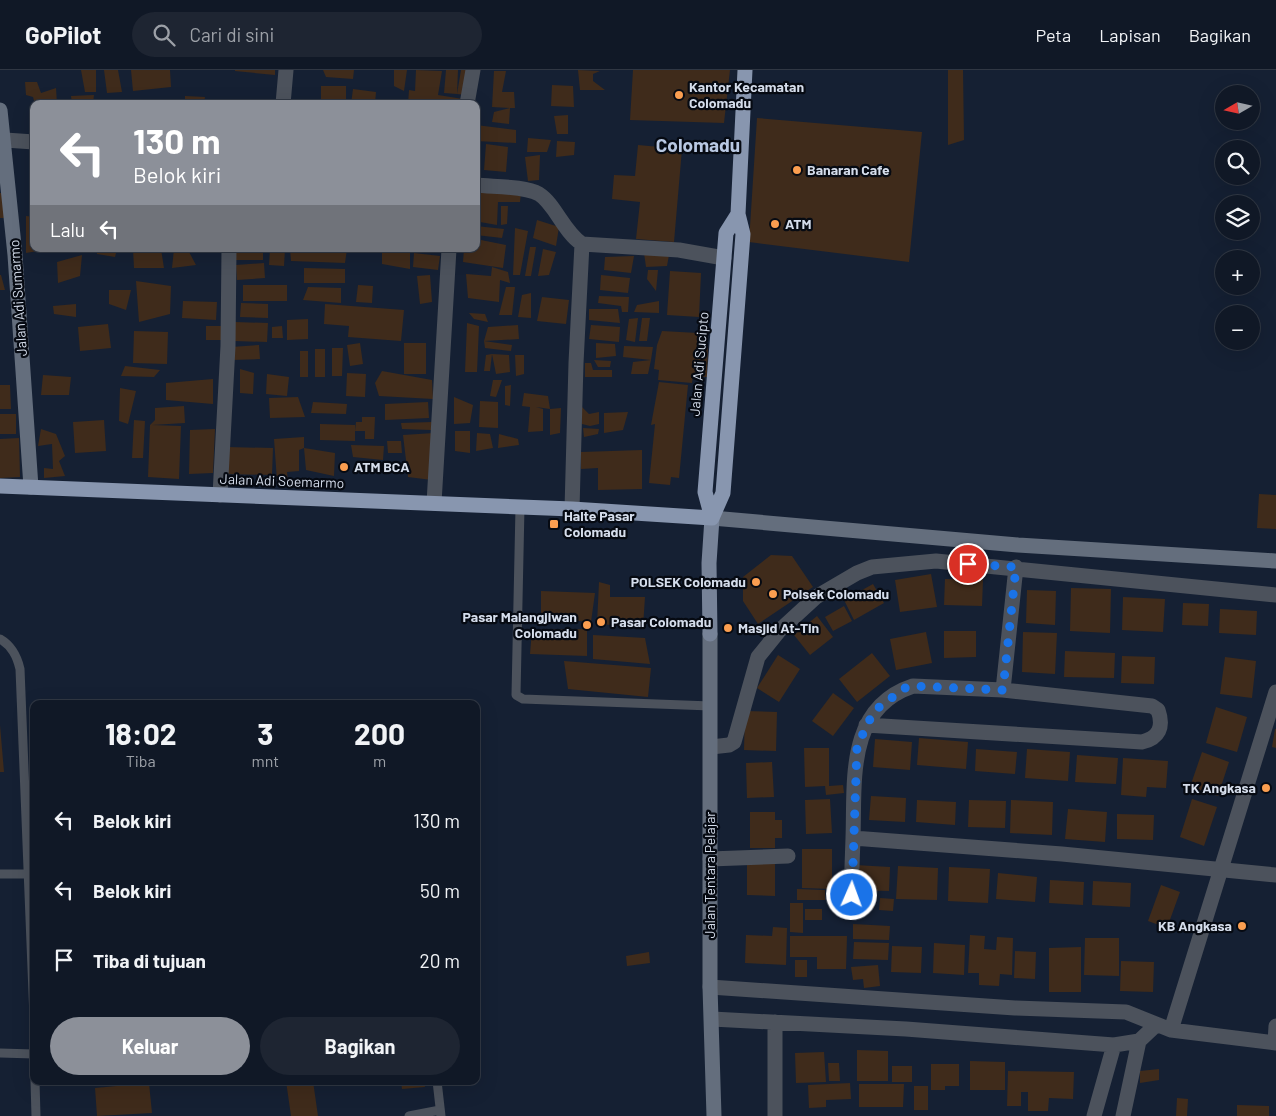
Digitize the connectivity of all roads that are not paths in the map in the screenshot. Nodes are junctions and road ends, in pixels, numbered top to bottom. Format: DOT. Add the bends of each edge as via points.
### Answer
graph roads {
  1 [pos="286,70"];
  2 [pos="473,70"];
  3 [pos="745,70"];
  4 [pos="283,100"];
  5 [pos="469,100"];
  6 [pos="0,110"];
  7 [pos="4,140"];
  8 [pos="30,142"];
  9 [pos="480,185"];
  10 [pos="738,214"];
  11 [pos="582,244"];
  12 [pos="229,252"];
  13 [pos="449,252"];
  14 [pos="724,258"];
  15 [pos="0,486"];
  16 [pos="31,487"];
  17 [pos="220,496"];
  18 [pos="434,503"];
  19 [pos="520,508"];
  20 [pos="572,509"];
  21 [pos="712,518"];
  22 [pos="1276,561"];
  23 [pos="1016,567"];
  24 [pos="1276,594"];
  25 [pos="710,634"];
  26 [pos="0,640"];
  27 [pos="1003,690"];
  28 [pos="1276,692"];
  29 [pos="711,706"];
  30 [pos="866,725"];
  31 [pos="711,747"];
  32 [pos="24,755"];
  33 [pos="30,756"];
  34 [pos="853,838"];
  35 [pos="788,856"];
  36 [pos="710,859"];
  37 [pos="1222,869"];
  38 [pos="0,874"];
  39 [pos="28,874"];
  40 [pos="1276,875"];
  41 [pos="852,895"];
  42 [pos="30,922"];
  43 [pos="710,987"];
  44 [pos="712,1019"];
  45 [pos="775,1022"];
  46 [pos="1156,1026"];
  47 [pos="1276,1026"];
  48 [pos="1171,1030"];
  49 [pos="1139,1041"];
  50 [pos="1275,1043"];
  51 [pos="1114,1045"];
  52 [pos="0,1053"];
  53 [pos="30,1054"];
  54 [pos="35,1085"];
  55 [pos="437,1085"];
  56 [pos="440,1113"];
  57 [pos="36,1116"];
  58 [pos="409,1116"];
  59 [pos="714,1116"];
  60 [pos="775,1116"];
  61 [pos="1094,1116"];
  62 [pos="1122,1116"];
  1 -- 4 [label="street"];
  2 -- 5 [label="street"];
  3 -- 10 [label="highway, Jalan Adi Sucipto"];
  6 -- 7 [label="main road, Jalan Adi Sumarmo"];
  7 -- 8 [label="street"];
  7 -- 16 [label="main road, Jalan Adi Sumarmo"];
  9 -- 11 [label="street" via="529,190 539,194 571,236"];
  10 -- 14 [label="highway, Jalan Adi Sucipto" via="726,233"];
  10 -- 21 [label="highway, Jalan Adi Sucipto" via="743,234 724,484"];
  11 -- 14 [label="street" via="679,250"];
  11 -- 20 [label="street"];
  12 -- 17 [label="street"];
  13 -- 18 [label="street"];
  14 -- 21 [label="highway, Jalan Adi Sucipto" via="705,492"];
  15 -- 16 [label="highway, Jalan Adi Soemarmo"];
  16 -- 17 [label="highway, Jalan Adi Soemarmo"];
  17 -- 18 [label="highway, Jalan Adi Soemarmo"];
  18 -- 19 [label="highway, Jalan Adi Soemarmo"];
  19 -- 20 [label="highway, Jalan Adi Soemarmo"];
  19 -- 29 [label="lane" via="516,695 523,698"];
  20 -- 21 [label="highway, Jalan Adi Soemarmo"];
  21 -- 22 [label="main road" via="1028,546"];
  21 -- 25 [label="main road, Jalan Adi Sucipto"];
  23 -- 24 [label="street"];
  23 -- 27 [label="street"];
  23 -- 31 [label="street" via="917,561 872,567 816,597 779,631 758,657 734,742"];
  25 -- 29 [label="main road, Jalan Tentara Pelajar"];
  26 -- 32 [label="lane" via="12,649 20,669"];
  27 -- 30 [label="street" via="912,686 874,711"];
  27 -- 30 [label="street" via="1143,704 1158,710 1161,726 1151,740 1142,742"];
  28 -- 37 [label="street"];
  29 -- 31 [label="main road, Jalan Tentara Pelajar"];
  30 -- 34 [label="street" via="857,746"];
  31 -- 36 [label="main road, Jalan Tentara Pelajar"];
  32 -- 33 [label="lane"];
  32 -- 39 [label="lane"];
  34 -- 37 [label="street"];
  34 -- 41 [label="street"];
  35 -- 36 [label="street"];
  36 -- 43 [label="main road, Jalan Tentara Pelajar"];
  37 -- 40 [label="street"];
  37 -- 48 [label="street"];
  38 -- 39 [label="lane"];
  39 -- 42 [label="lane"];
  43 -- 44 [label="main road, Jalan Tentara Pelajar"];
  43 -- 46 [label="street" via="1015,1008 1126,1012"];
  44 -- 45 [label="street"];
  44 -- 59 [label="main road, Jalan Tentara Pelajar"];
  45 -- 51 [label="street"];
  45 -- 60 [label="street"];
  46 -- 48 [label="street"];
  46 -- 49 [label="street"];
  47 -- 50 [label="street"];
  48 -- 50 [label="street"];
  49 -- 51 [label="street"];
  49 -- 62 [label="street"];
  51 -- 61 [label="street"];
  52 -- 53 [label="lane"];
  54 -- 57 [label="lane"];
  55 -- 56 [label="lane"];
  56 -- 58 [label="lane"];
}
